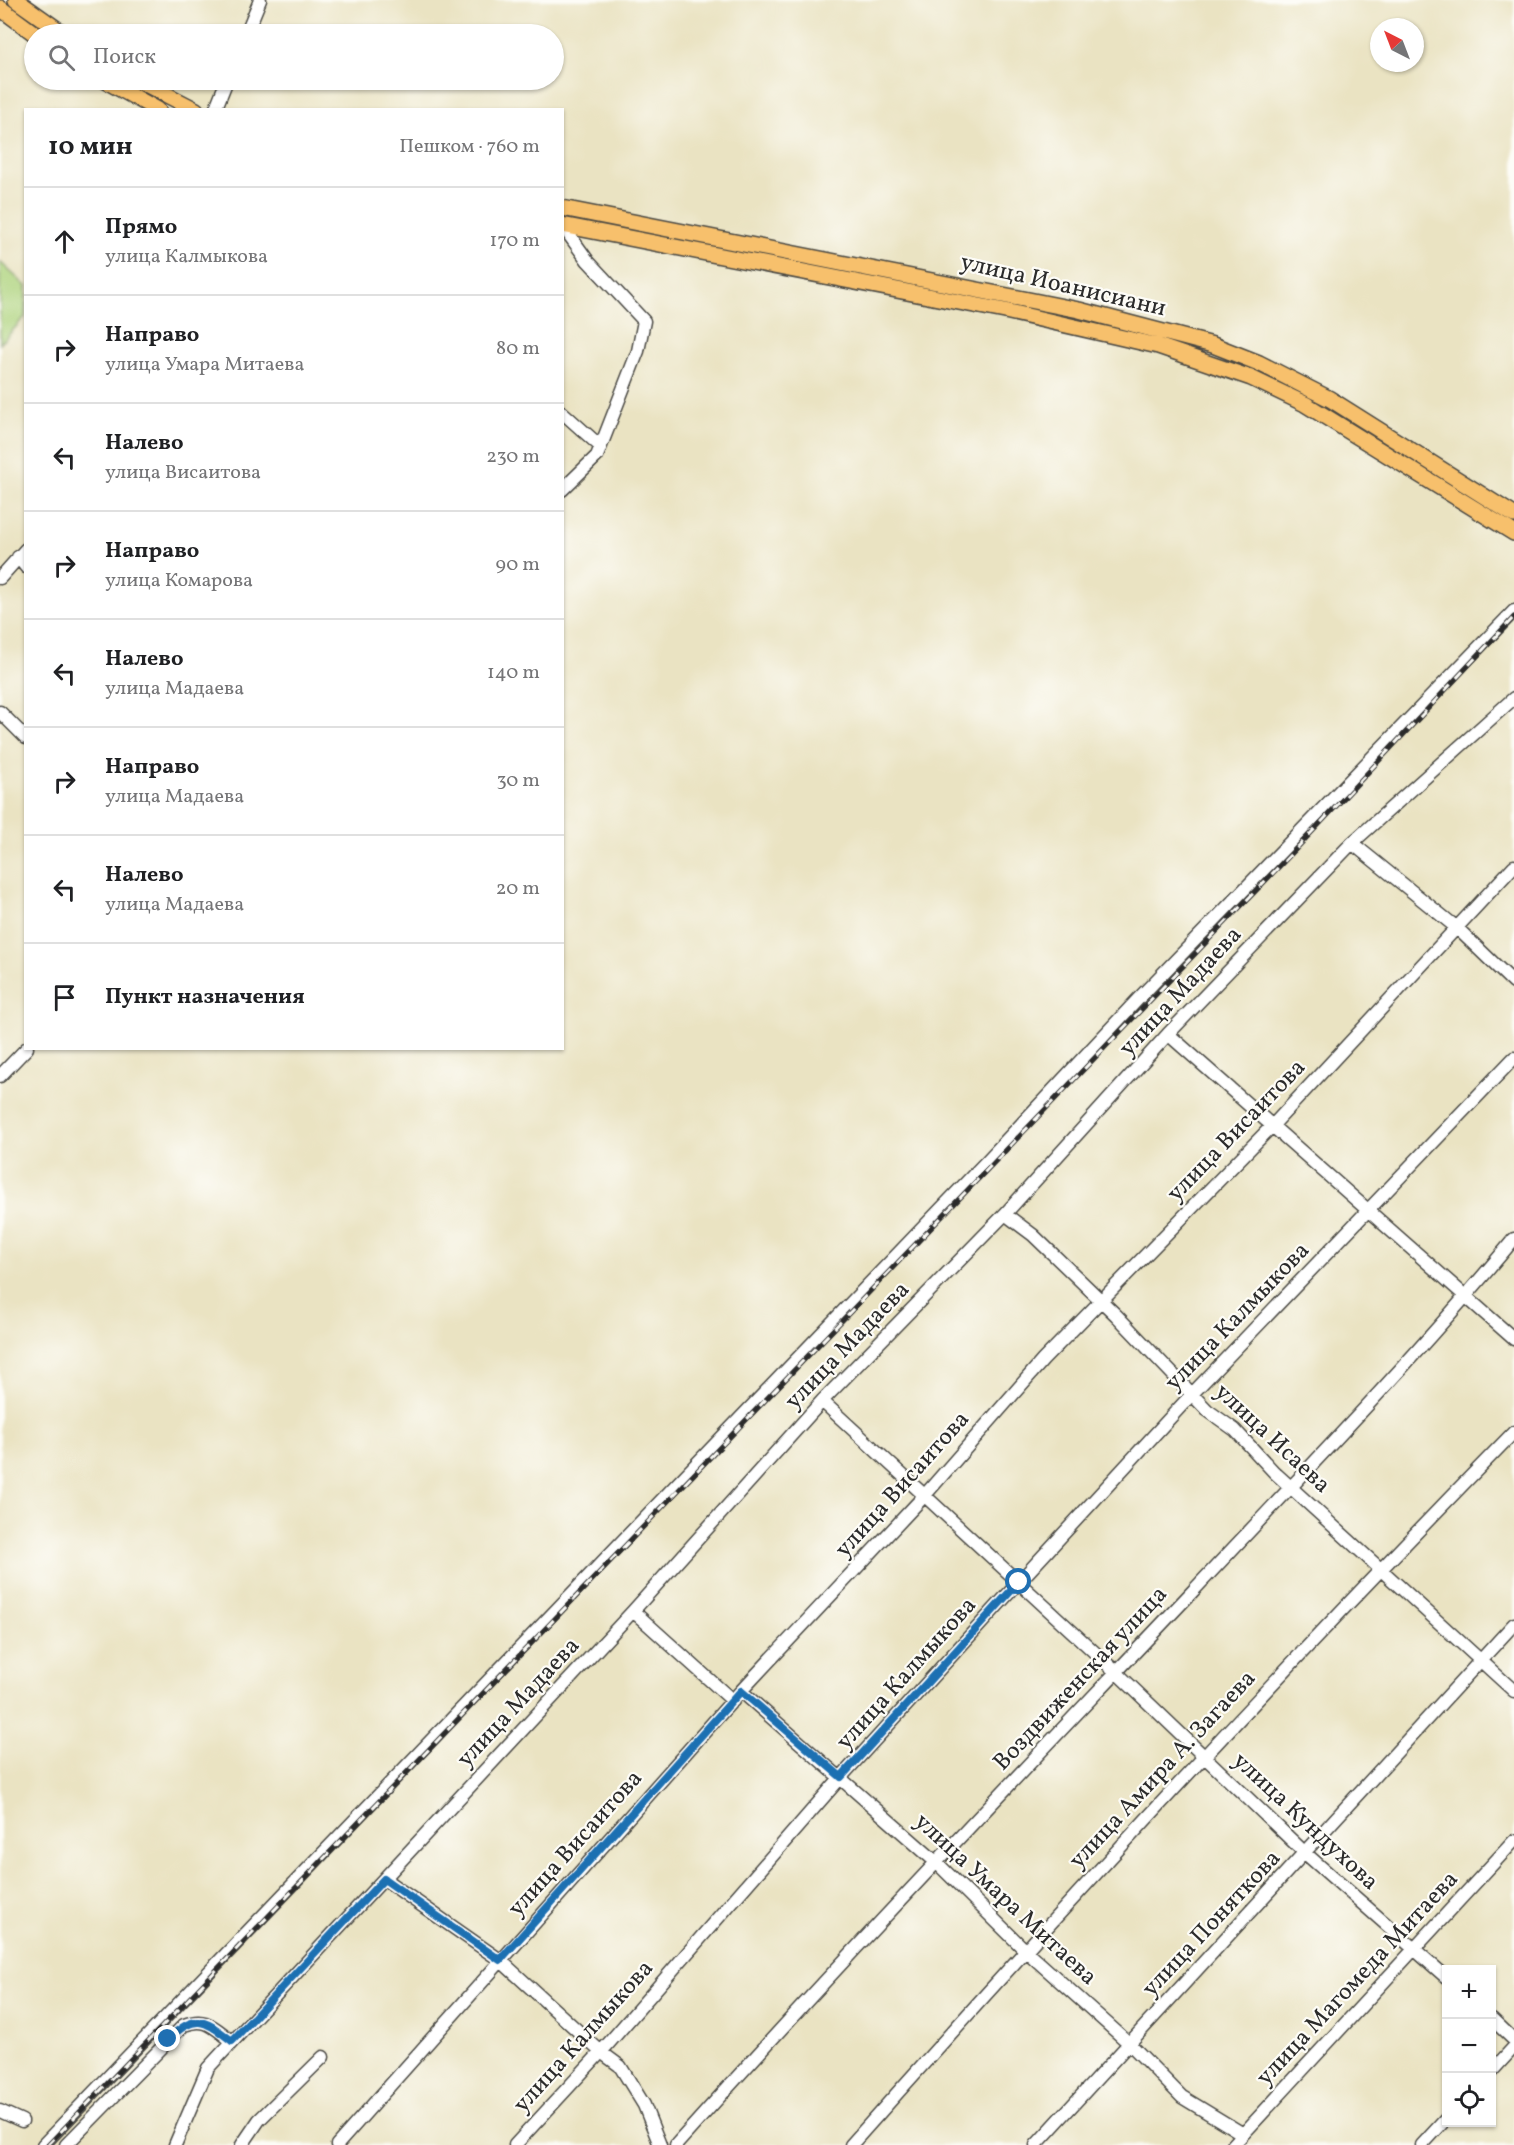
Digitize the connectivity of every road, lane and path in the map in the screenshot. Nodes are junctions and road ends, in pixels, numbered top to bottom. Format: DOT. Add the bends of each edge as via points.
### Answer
graph roads {
  1 [pos="16,0"];
  2 [pos="260,0"];
  3 [pos="0,8"];
  4 [pos="50,24"];
  5 [pos="250,24"];
  6 [pos="24,26"];
  7 [pos="122,90"];
  8 [pos="157,90"];
  9 [pos="223,90"];
  10 [pos="154,108"];
  11 [pos="192,108"];
  12 [pos="216,108"];
  13 [pos="564,217"];
  14 [pos="564,217"];
  15 [pos="564,219"];
  16 [pos="564,414"];
  17 [pos="600,447"];
  18 [pos="564,488"];
  19 [pos="1514,515"];
  20 [pos="1514,533"];
  21 [pos="23,558"];
  22 [pos="0,578"];
  23 [pos="1514,611"];
  24 [pos="1514,698"];
  25 [pos="0,712"];
  26 [pos="24,736"];
  27 [pos="1352,843"];
  28 [pos="1514,866"];
  29 [pos="1457,928"];
  30 [pos="1514,982"];
  31 [pos="1168,1034"];
  32 [pos="25,1050"];
  33 [pos="1514,1058"];
  34 [pos="0,1076"];
  35 [pos="1273,1125"];
  36 [pos="1370,1210"];
  37 [pos="1005,1214"];
  38 [pos="1514,1239"];
  39 [pos="1465,1298"];
  40 [pos="1101,1302"];
  41 [pos="1514,1339"];
  42 [pos="1192,1394"];
  43 [pos="822,1401"];
  44 [pos="1514,1432"];
  45 [pos="1292,1486"];
  46 [pos="925,1495"];
  47 [pos="1381,1568"];
  48 [pos="1019,1582"];
  49 [pos="633,1611"];
  50 [pos="1514,1624"];
  51 [pos="1481,1661"];
  52 [pos="1116,1672"];
  53 [pos="1514,1691"];
  54 [pos="737,1696"];
  55 [pos="1204,1757"];
  56 [pos="841,1777"];
  57 [pos="1514,1841"];
  58 [pos="1305,1853"];
  59 [pos="936,1862"];
  60 [pos="384,1879"];
  61 [pos="1024,1950"];
  62 [pos="1414,1951"];
  63 [pos="500,1960"];
  64 [pos="1442,1974"];
  65 [pos="1496,2024"];
  66 [pos="1514,2040"];
  67 [pos="232,2041"];
  68 [pos="1130,2044"];
  69 [pos="1514,2047"];
  70 [pos="601,2052"];
  71 [pos="323,2057"];
  72 [pos="1496,2066"];
  73 [pos="0,2111"];
  74 [pos="22,2121"];
  75 [pos="1442,2123"];
  76 [pos="1244,2134"];
  77 [pos="43,2145"];
  78 [pos="66,2145"];
  79 [pos="176,2145"];
  80 [pos="242,2145"];
  81 [pos="336,2145"];
  82 [pos="515,2145"];
  83 [pos="660,2145"];
  84 [pos="676,2145"];
  85 [pos="851,2145"];
  86 [pos="1036,2145"];
  87 [pos="1233,2145"];
  88 [pos="1422,2145"];
  1 -- 4 [label="main road"];
  2 -- 5 [label="street"];
  3 -- 6 [label="main road"];
  7 -- 10 [label="main road"];
  8 -- 11 [label="main road"];
  9 -- 12 [label="street"];
  13 -- 19 [label="main road, улица Иоанисиани" via="1080,310 1213,345 1330,399"];
  14 -- 20 [label="main road" via="1158,346 1251,378 1305,404"];
  15 -- 17 [label="street" via="588,261 644,321 638,351"];
  16 -- 17 [label="street"];
  17 -- 18 [label="street" via="597,456"];
  21 -- 22 [label="street"];
  23 -- 77 [label="street"];
  24 -- 27 [label="street, улица Мадаева"];
  25 -- 26 [label="street"];
  27 -- 29 [label="street"];
  27 -- 31 [label="street, улица Мадаева"];
  28 -- 29 [label="street, улица Висаитова"];
  29 -- 30 [label="street"];
  29 -- 35 [label="street, улица Висаитова"];
  31 -- 35 [label="street"];
  31 -- 37 [label="street, улица Мадаева"];
  32 -- 34 [label="street"];
  33 -- 36 [label="street, улица Калмыкова"];
  35 -- 36 [label="street"];
  35 -- 40 [label="street, улица Висаитова"];
  36 -- 39 [label="street"];
  36 -- 42 [label="street, улица Калмыкова"];
  37 -- 40 [label="street, улица Исаева" via="1033,1235"];
  37 -- 43 [label="street, улица Мадаева"];
  38 -- 39 [label="street, Воздвиженская улица"];
  39 -- 41 [label="street"];
  39 -- 45 [label="street, Воздвиженская улица"];
  40 -- 42 [label="street, улица Исаева"];
  40 -- 46 [label="street, улица Висаитова" via="1043,1360"];
  42 -- 45 [label="street, улица Исаева"];
  42 -- 48 [label="street, улица Калмыкова"];
  43 -- 46 [label="street, улица Кундухова"];
  43 -- 49 [label="street, улица Мадаева"];
  44 -- 47 [label="street, улица Амира А. Загаева"];
  45 -- 47 [label="street, улица Исаева"];
  45 -- 52 [label="street, Воздвиженская улица"];
  46 -- 48 [label="street, улица Кундухова"];
  46 -- 54 [label="street, улица Висаитова"];
  47 -- 51 [label="street, улица Исаева"];
  47 -- 55 [label="street, улица Амира А. Загаева"];
  48 -- 52 [label="street, улица Кундухова"];
  48 -- 56 [label="street, улица Калмыкова"];
  49 -- 54 [label="street, улица Умара Митаева"];
  49 -- 60 [label="street, улица Мадаева"];
  50 -- 51 [label="street, улица Поняткова"];
  51 -- 53 [label="street, улица Исаева"];
  51 -- 58 [label="street, улица Поняткова"];
  52 -- 55 [label="street, улица Кундухова"];
  52 -- 59 [label="street, Воздвиженская улица"];
  54 -- 56 [label="street, улица Умара Митаева"];
  54 -- 63 [label="street, улица Висаитова"];
  55 -- 58 [label="street, улица Кундухова"];
  55 -- 61 [label="street, улица Амира А. Загаева"];
  56 -- 59 [label="street, улица Умара Митаева"];
  56 -- 70 [label="street, улица Калмыкова"];
  57 -- 62 [label="street, улица Магомеда Митаева"];
  58 -- 62 [label="street, улица Кундухова"];
  58 -- 68 [label="street, улица Поняткова"];
  59 -- 61 [label="street, улица Умара Митаева"];
  59 -- 84 [label="street, Воздвиженская улица"];
  60 -- 63 [label="street"];
  60 -- 67 [label="street, улица Мадаева"];
  61 -- 68 [label="street, улица Умара Митаева"];
  61 -- 85 [label="street, улица Амира А. Загаева"];
  62 -- 64 [label="street, улица Кундухова"];
  62 -- 76 [label="street, улица Магомеда Митаева"];
  63 -- 70 [label="street"];
  63 -- 81 [label="street, улица Висаитова"];
  65 -- 66 [label="street"];
  67 -- 78 [label="street" via="197,2020 184,2025"];
  67 -- 79 [label="street, улица Мадаева" via="208,2068"];
  68 -- 76 [label="street, улица Умара Митаева" via="1182,2097"];
  68 -- 86 [label="street, улица Поняткова"];
  69 -- 72 [label="street"];
  70 -- 82 [label="street, улица Калмыкова"];
  70 -- 83 [label="street" via="620,2066 644,2105"];
  71 -- 80 [label="street" via="259,2120"];
  73 -- 74 [label="street"];
  75 -- 88 [label="street"];
  76 -- 87 [label="street, улица Магомеда Митаева"];
}
